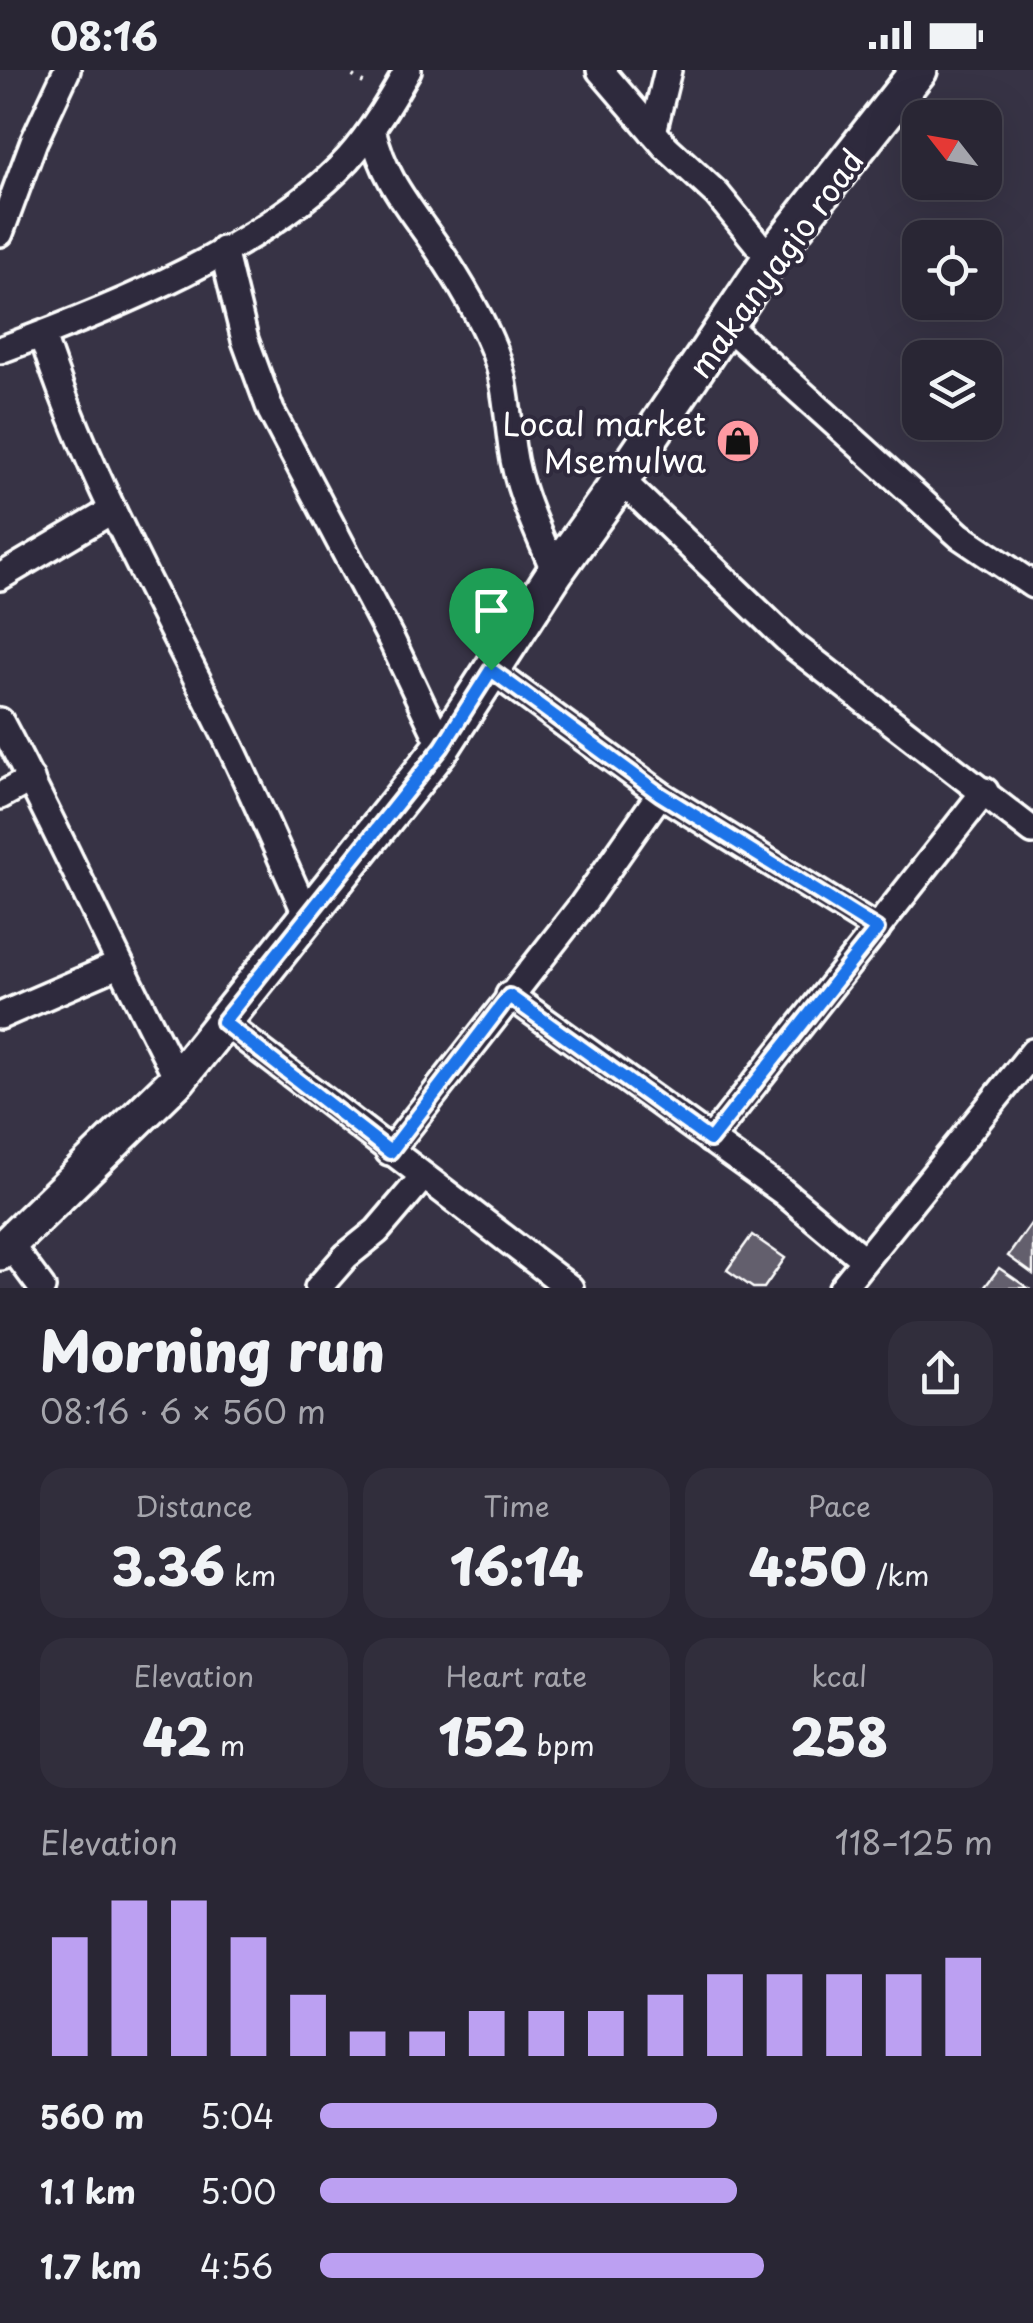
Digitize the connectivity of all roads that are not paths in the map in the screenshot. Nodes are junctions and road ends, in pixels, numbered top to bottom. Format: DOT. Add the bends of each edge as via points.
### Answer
graph roads {
  1 [pos="66,70"];
  2 [pos="408,70"];
  3 [pos="600,70"];
  4 [pos="668,70"];
  5 [pos="919,70"];
  6 [pos="372,129"];
  7 [pos="654,132"];
  8 [pos="0,233"];
  9 [pos="224,250"];
  10 [pos="770,260"];
  11 [pos="725,324"];
  12 [pos="42,335"];
  13 [pos="0,350"];
  14 [pos="621,480"];
  15 [pos="111,510"];
  16 [pos="554,572"];
  17 [pos="0,577"];
  18 [pos="1033,585"];
  19 [pos="491,670"];
  20 [pos="0,721"];
  21 [pos="442,747"];
  22 [pos="31,778"];
  23 [pos="985,791"];
  24 [pos="660,794"];
  25 [pos="0,796"];
  26 [pos="1033,831"];
  27 [pos="308,918"];
  28 [pos="877,929"];
  29 [pos="118,965"];
  30 [pos="509,996"];
  31 [pos="0,1016"];
  32 [pos="223,1022"];
  33 [pos="1033,1052"];
  34 [pos="178,1079"];
  35 [pos="710,1140"];
  36 [pos="390,1152"];
  37 [pos="423,1178"];
  38 [pos="5,1248"];
  39 [pos="863,1259"];
  40 [pos="559,1285"];
  41 [pos="42,1288"];
  42 [pos="318,1288"];
  43 [pos="842,1288"];
  1 -- 8 [label="street"];
  2 -- 6 [label="street"];
  3 -- 7 [label="street"];
  4 -- 7 [label="street"];
  5 -- 10 [label="street, makanyagio road"];
  6 -- 9 [label="street" via="325,181"];
  6 -- 16 [label="street" via="390,182 493,346 522,495"];
  7 -- 10 [label="street" via="717,194"];
  9 -- 12 [label="street"];
  9 -- 21 [label="street" via="245,340 272,411"];
  10 -- 11 [label="street, makanyagio road"];
  11 -- 14 [label="street, makanyagio road"];
  11 -- 18 [label="street" via="960,536"];
  12 -- 13 [label="street"];
  12 -- 15 [label="street"];
  14 -- 16 [label="street, makanyagio road"];
  14 -- 23 [label="street" via="794,646"];
  15 -- 17 [label="street"];
  15 -- 27 [label="street" via="228,740"];
  16 -- 19 [label="street, makanyagio road"];
  19 -- 21 [label="street, makanyagio road"];
  19 -- 24 [label="street"];
  20 -- 22 [label="street"];
  21 -- 27 [label="street, makanyagio road"];
  22 -- 25 [label="street"];
  22 -- 29 [label="street"];
  23 -- 26 [label="street"];
  23 -- 28 [label="street"];
  24 -- 28 [label="street"];
  24 -- 30 [label="street"];
  27 -- 32 [label="street, makanyagio road"];
  28 -- 35 [label="street"];
  29 -- 31 [label="street"];
  29 -- 34 [label="street"];
  30 -- 35 [label="street"];
  30 -- 36 [label="street"];
  32 -- 34 [label="street, makanyagio road"];
  32 -- 36 [label="street"];
  33 -- 39 [label="street"];
  34 -- 38 [label="street, makanyagio road"];
  35 -- 39 [label="street"];
  36 -- 37 [label="street"];
  37 -- 40 [label="street"];
  37 -- 42 [label="street"];
  38 -- 41 [label="street"];
  39 -- 43 [label="street"];
}
